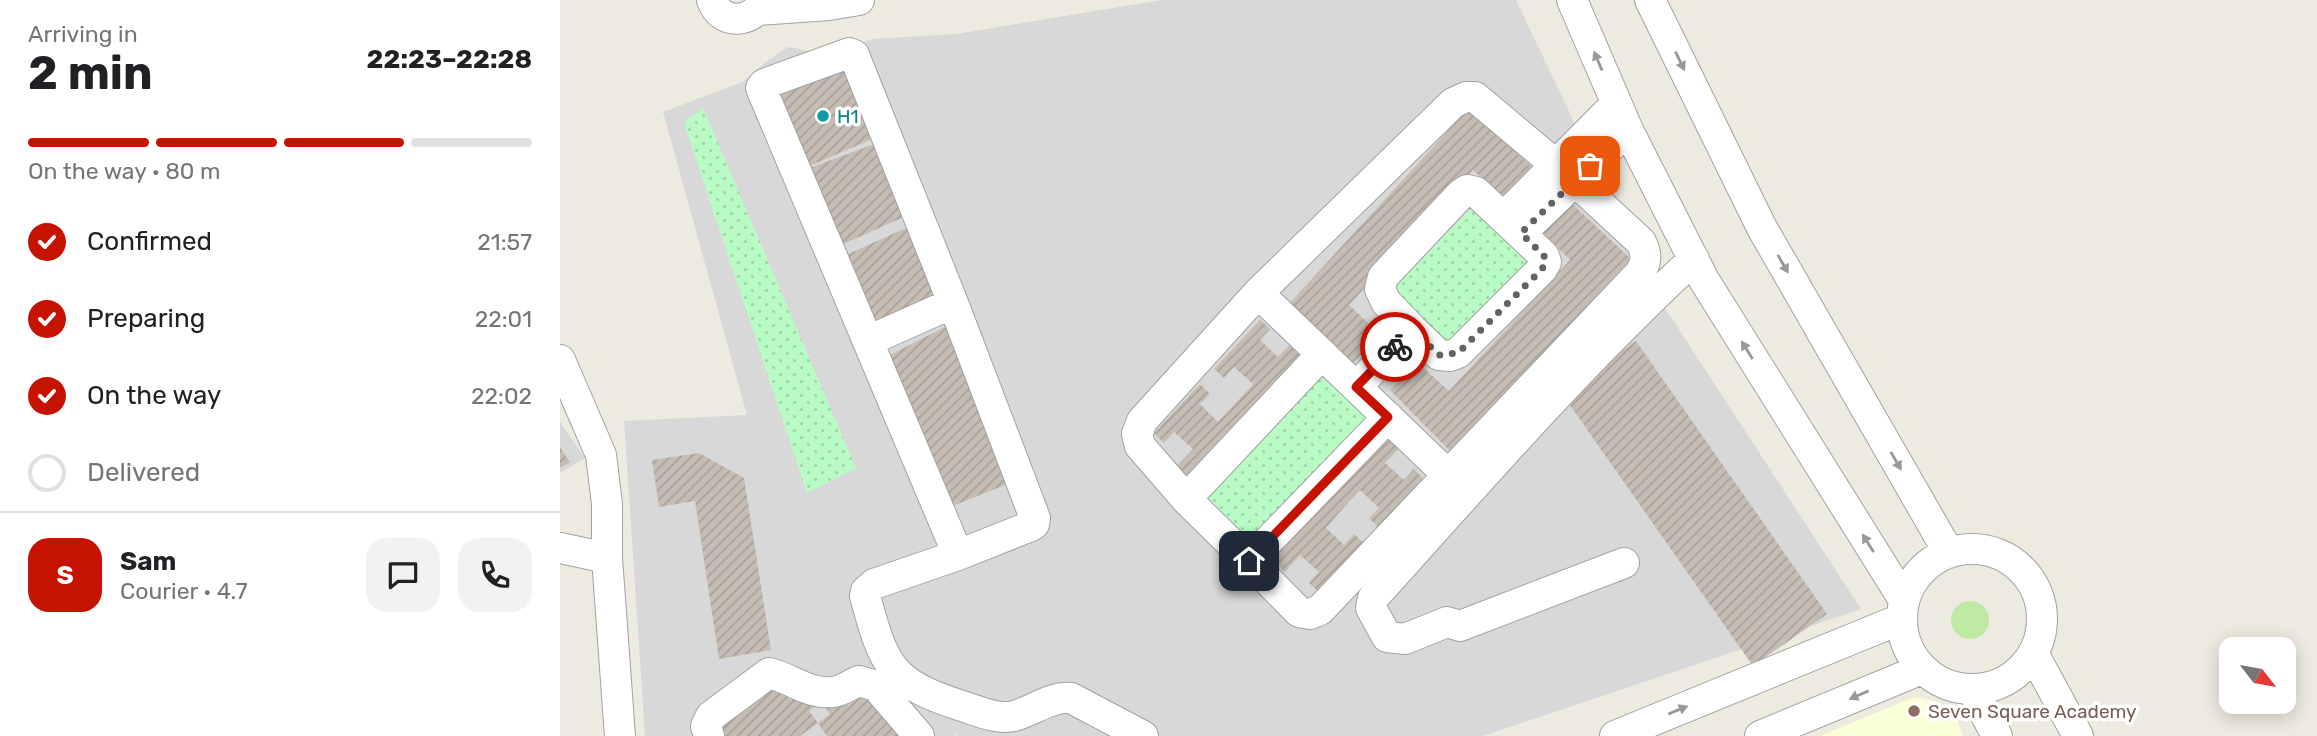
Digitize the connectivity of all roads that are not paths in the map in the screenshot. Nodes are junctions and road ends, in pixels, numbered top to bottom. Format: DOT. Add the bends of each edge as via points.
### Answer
graph roads {
  1 [pos="712,0"];
  2 [pos="859,0"];
  3 [pos="1572,0"];
  4 [pos="1650,0"];
  5 [pos="762,5"];
  6 [pos="1622,117"];
  7 [pos="1565,173"];
  8 [pos="1512,225"];
  9 [pos="1693,260"];
  10 [pos="1258,293"];
  11 [pos="953,303"];
  12 [pos="1412,329"];
  13 [pos="868,341"];
  14 [pos="1322,354"];
  15 [pos="560,360"];
  16 [pos="1356,387"];
  17 [pos="1388,417"];
  18 [pos="1447,474"];
  19 [pos="1186,499"];
  20 [pos="560,548"];
  21 [pos="1949,552"];
  22 [pos="958,555"];
  23 [pos="607,558"];
  24 [pos="1249,561"];
  25 [pos="1624,563"];
  26 [pos="1903,610"];
  27 [pos="2033,653"];
  28 [pos="1922,669"];
  29 [pos="1972,690"];
  30 [pos="620,736"];
  31 [pos="709,736"];
  32 [pos="919,736"];
  33 [pos="1143,736"];
  34 [pos="1615,736"];
  35 [pos="1760,736"];
  36 [pos="1997,736"];
  37 [pos="2078,736"];
  1 -- 5 [label="street" via="719,12 735,19 744,19"];
  2 -- 5 [label="street"];
  6 -- 3 [label="street, one-way"];
  4 -- 21 [label="street, one-way" via="1762,228"];
  6 -- 7 [label="street"];
  6 -- 9 [label="street"];
  7 -- 8 [label="street"];
  7 -- 10 [label="street" via="1475,97 1466,97 1453,103"];
  7 -- 18 [label="street" via="1641,242 1647,253 1645,264"];
  8 -- 12 [label="street" via="1546,262 1458,353 1439,355"];
  8 -- 12 [label="street" via="1476,192 1467,190 1460,195 1383,277 1380,289 1386,302"];
  9 -- 25 [label="street" via="1551,401 1373,598 1371,608 1388,637 1405,639 1447,622 1460,626"];
  26 -- 9 [label="street, one-way"];
  10 -- 14 [label="street"];
  10 -- 19 [label="street" via="1142,421 1137,434 1140,446"];
  11 -- 13 [label="street"];
  11 -- 13 [label="street" via="853,53 764,83 761,90"];
  11 -- 22 [label="street" via="1035,521"];
  12 -- 16 [label="street"];
  13 -- 22 [label="street"];
  14 -- 16 [label="street"];
  14 -- 19 [label="street"];
  15 -- 23 [label="street" via="601,455"];
  16 -- 17 [label="street"];
  17 -- 18 [label="street"];
  17 -- 24 [label="street"];
  18 -- 24 [label="street" via="1320,610 1299,612"];
  19 -- 24 [label="street"];
  20 -- 23 [label="street"];
  21 -- 26 [label="street" via="1920,571 1910,585"];
  21 -- 27 [label="street" via="1994,552 2030,580 2042,624"];
  22 -- 33 [label="street" via="874,584 866,591 876,638 891,667 912,687 991,715 1015,716 1071,698"];
  23 -- 30 [label="street"];
  26 -- 28 [label="street" via="1903,637"];
  34 -- 26 [label="street, one-way"];
  27 -- 29 [label="street" via="2007,680"];
  27 -- 37 [label="street"];
  28 -- 29 [label="street" via="1936,680"];
  28 -- 35 [label="street, one-way"];
  29 -- 36 [label="street"];
  31 -- 32 [label="street" via="706,726 711,716 769,673 809,690 835,692 859,681 876,686"];
}
